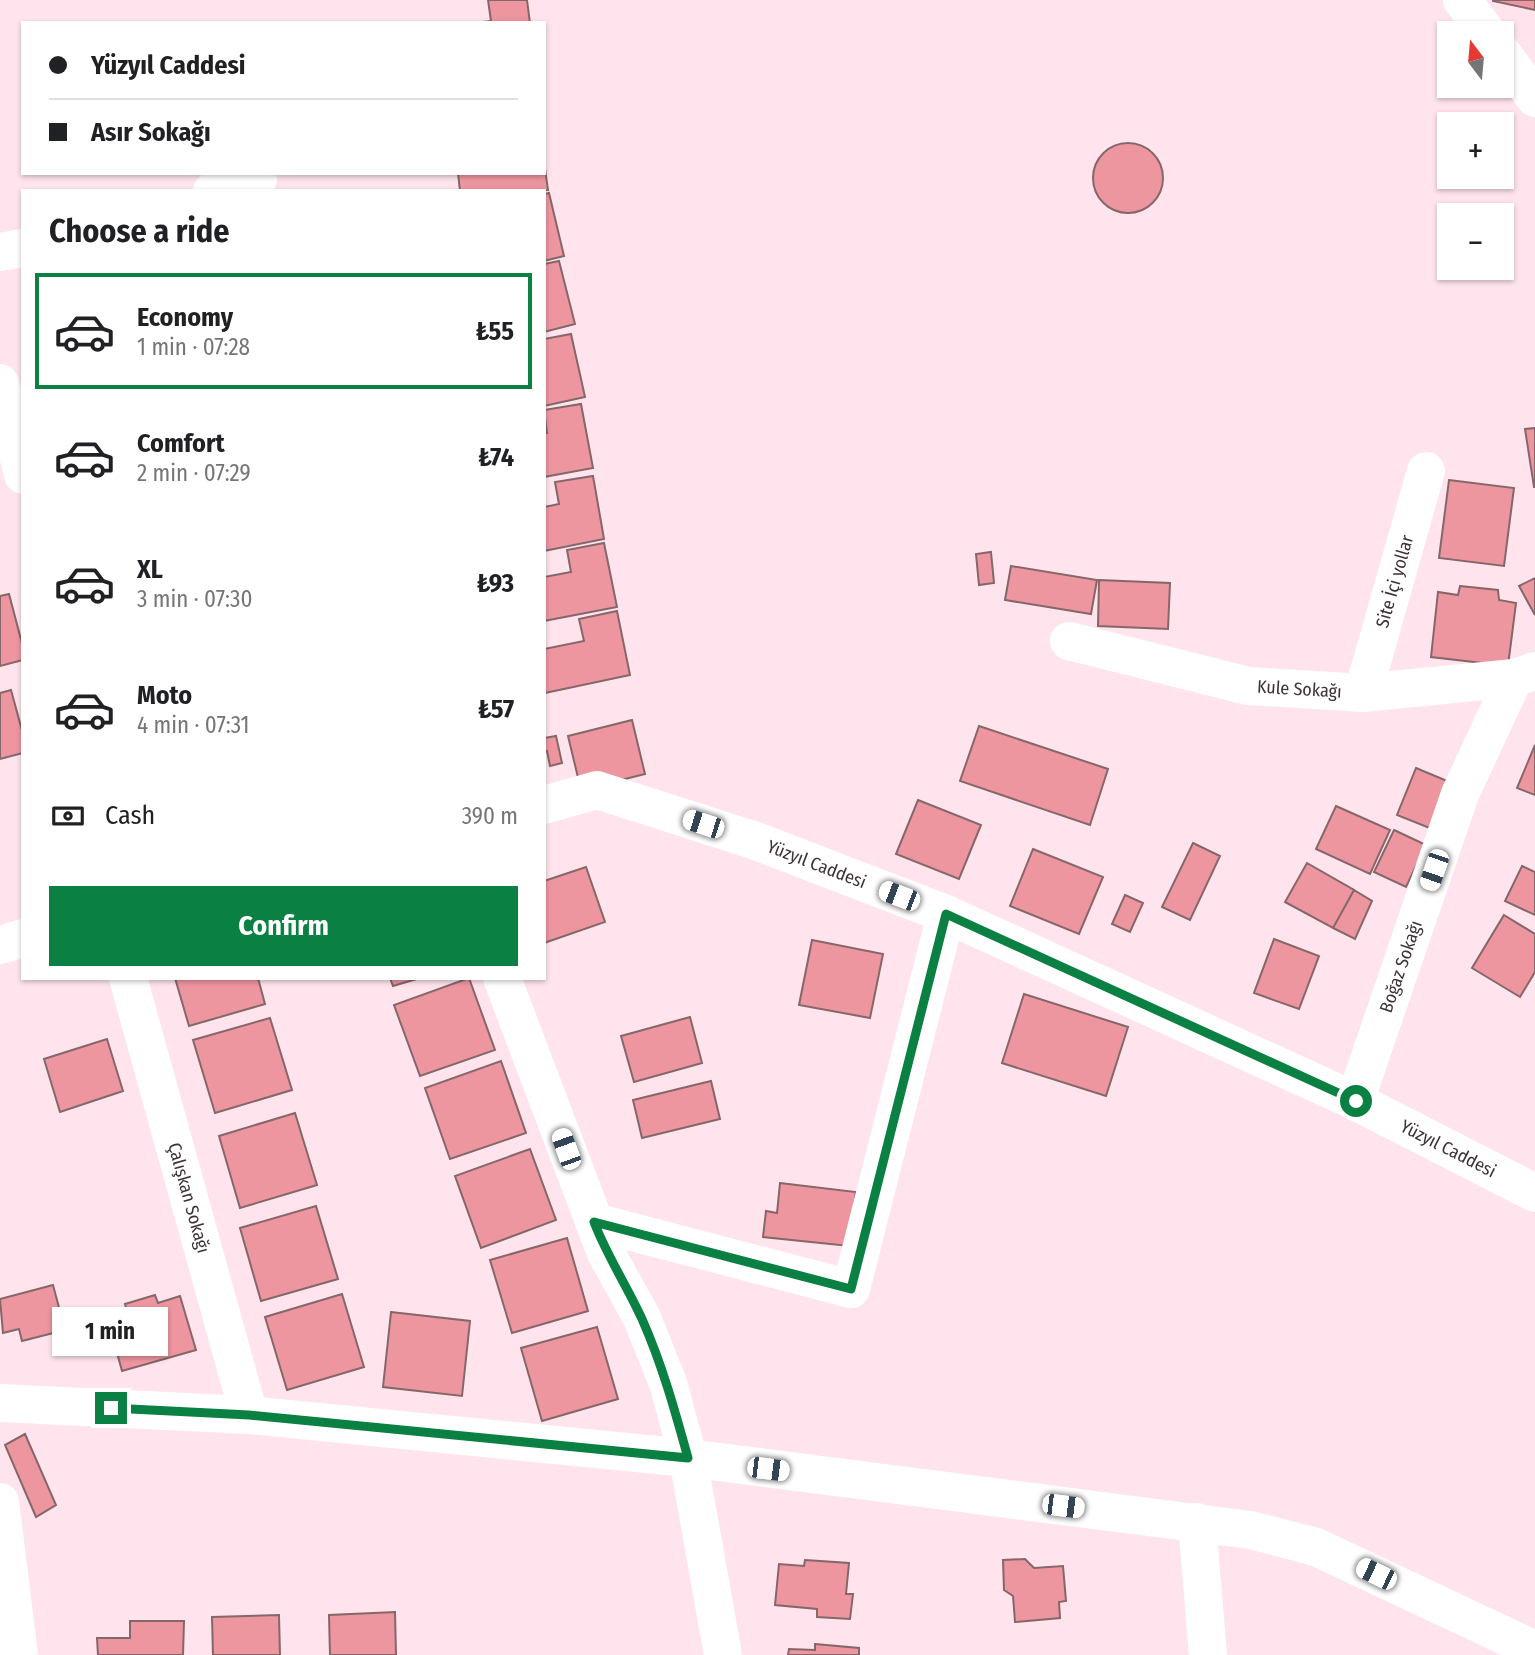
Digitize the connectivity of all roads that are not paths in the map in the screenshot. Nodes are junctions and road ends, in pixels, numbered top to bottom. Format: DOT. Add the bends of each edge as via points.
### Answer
graph roads {
  1 [pos="1462,0"];
  2 [pos="1478,21"];
  3 [pos="1514,69"];
  4 [pos="1535,98"];
  5 [pos="258,179"];
  6 [pos="220,189"];
  7 [pos="21,248"];
  8 [pos="0,252"];
  9 [pos="0,383"];
  10 [pos="21,467"];
  11 [pos="1426,471"];
  12 [pos="1069,641"];
  13 [pos="1525,675"];
  14 [pos="1363,693"];
  15 [pos="546,803"];
  16 [pos="946,914"];
  17 [pos="21,939"];
  18 [pos="0,945"];
  19 [pos="129,980"];
  20 [pos="503,980"];
  21 [pos="1356,1101"];
  22 [pos="1531,1180"];
  23 [pos="594,1222"];
  24 [pos="0,1403"];
  25 [pos="249,1415"];
  26 [pos="688,1458"];
  27 [pos="0,1502"];
  28 [pos="1197,1522"];
  29 [pos="1535,1650"];
  30 [pos="19,1655"];
  31 [pos="723,1655"];
  32 [pos="1208,1655"];
  1 -- 2 [label="street"];
  3 -- 4 [label="street"];
  5 -- 6 [label="street"];
  7 -- 8 [label="street"];
  9 -- 10 [label="street"];
  11 -- 14 [label="street, Site İçi yollar"];
  12 -- 14 [label="street, Kule Sokağı" via="1248,687"];
  13 -- 14 [label="street, Kule Sokağı"];
  13 -- 21 [label="street, Boğaz Sokağı" via="1460,794"];
  15 -- 16 [label="street, Yüzyıl Caddesi" via="597,790 757,841"];
  16 -- 21 [label="street, Yüzyıl Caddesi"];
  16 -- 23 [label="street" via="851,1289"];
  17 -- 18 [label="street"];
  19 -- 25 [label="street, Çalışkan Sokağı"];
  20 -- 23 [label="street"];
  21 -- 22 [label="street, Yüzyıl Caddesi"];
  23 -- 26 [label="street" via="669,1386"];
  24 -- 25 [label="street"];
  25 -- 26 [label="street"];
  26 -- 28 [label="street"];
  26 -- 31 [label="street"];
  27 -- 30 [label="street"];
  28 -- 29 [label="street" via="1316,1547"];
  28 -- 32 [label="street"];
}
